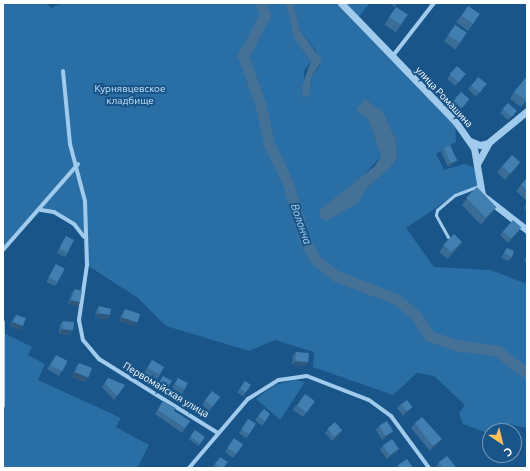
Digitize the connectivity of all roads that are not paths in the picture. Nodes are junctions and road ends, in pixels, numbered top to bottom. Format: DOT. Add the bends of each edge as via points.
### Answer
graph roads {
  1 [pos="341,3"];
  2 [pos="434,3"];
  3 [pos="392,57"];
  4 [pos="63,71"];
  5 [pos="527,111"];
  6 [pos="492,140"];
  7 [pos="470,141"];
  8 [pos="78,164"];
  9 [pos="476,168"];
  10 [pos="478,186"];
  11 [pos="41,210"];
  12 [pos="527,230"];
  13 [pos="84,237"];
  14 [pos="448,237"];
  15 [pos="3,250"];
  16 [pos="3,322"];
  17 [pos="3,406"];
  18 [pos="218,433"];
  19 [pos="189,468"];
  20 [pos="429,468"];
  1 -- 3 [label="street, улица Ромашина"];
  2 -- 3 [label="street"];
  3 -- 7 [label="street, улица Ромашина"];
  4 -- 8 [label="street, Первомайская улица" via="70,144"];
  5 -- 6 [label="street"];
  6 -- 7 [label="street" via="480,145"];
  6 -- 9 [label="street" via="481,151"];
  7 -- 9 [label="street, улица Ромашина"];
  8 -- 11 [label="street"];
  8 -- 13 [label="street, Первомайская улица" via="85,201"];
  9 -- 10 [label="street, улица Ромашина"];
  10 -- 12 [label="street, улица Ромашина" via="494,208"];
  10 -- 14 [label="lane" via="455,195 437,210 436,215"];
  11 -- 13 [label="street" via="54,212 74,224"];
  11 -- 15 [label="street" via="12,237"];
  13 -- 18 [label="street, Первомайская улица" via="87,265 79,320 82,340 99,359"];
  16 -- 17 [label="street"];
  18 -- 19 [label="street"];
  18 -- 20 [label="street" via="248,399 262,390 279,380 307,376 369,400 391,416"];
}
